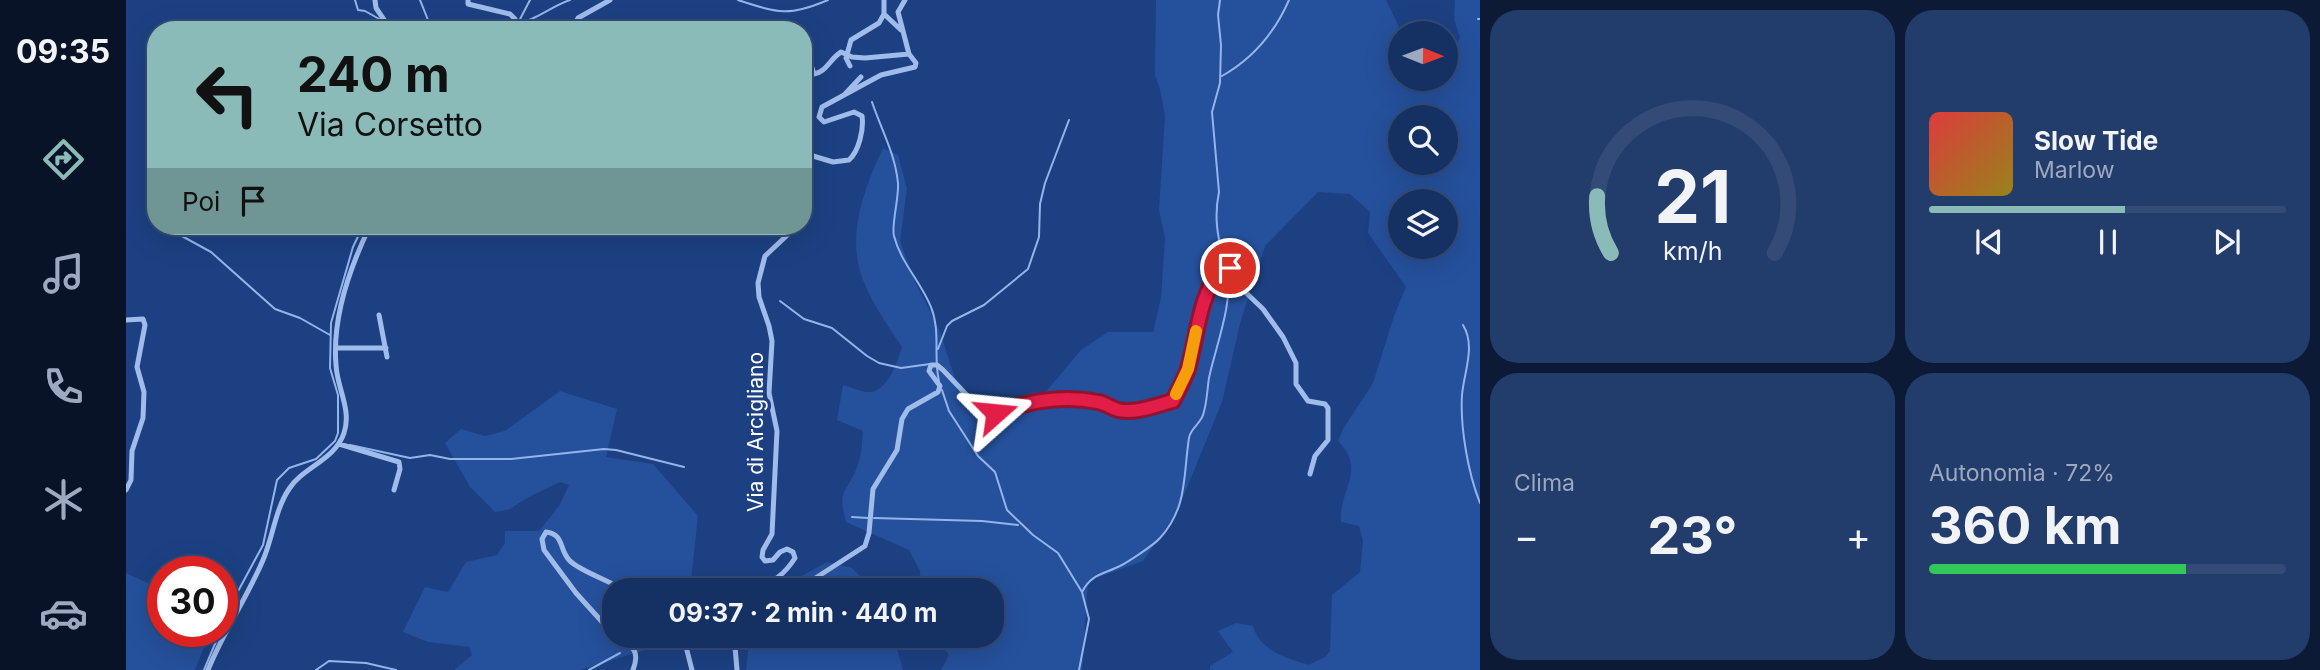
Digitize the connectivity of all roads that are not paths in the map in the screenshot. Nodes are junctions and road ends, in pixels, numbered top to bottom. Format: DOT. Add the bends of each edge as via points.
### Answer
graph roads {
  1 [pos="375,0"];
  2 [pos="468,0"];
  3 [pos="610,0"];
  4 [pos="884,0"];
  5 [pos="905,0"];
  6 [pos="884,14"];
  7 [pos="385,21"];
  8 [pos="514,21"];
  9 [pos="576,21"];
  10 [pos="904,35"];
  11 [pos="847,53"];
  12 [pos="909,54"];
  13 [pos="850,66"];
  14 [pos="812,68"];
  15 [pos="861,78"];
  16 [pos="840,98"];
  17 [pos="812,155"];
  18 [pos="367,235"];
  19 [pos="787,235"];
  20 [pos="379,315"];
  21 [pos="126,320"];
  22 [pos="336,348"];
  23 [pos="386,348"];
  24 [pos="387,357"];
  25 [pos="339,444"];
  26 [pos="1310,474"];
  27 [pos="126,490"];
  28 [pos="394,490"];
  29 [pos="778,578"];
  30 [pos="816,578"];
  31 [pos="602,579"];
  32 [pos="602,624"];
  33 [pos="633,648"];
  34 [pos="686,648"];
  35 [pos="735,648"];
  36 [pos="208,670"];
  37 [pos="633,670"];
  38 [pos="692,670"];
  39 [pos="737,670"];
  1 -- 7 [label="street"];
  2 -- 8 [label="street" via="468,4 510,14"];
  3 -- 9 [label="street"];
  4 -- 6 [label="street"];
  5 -- 10 [label="street" via="898,12"];
  6 -- 10 [label="street"];
  6 -- 11 [label="street" via="880,23 851,40"];
  10 -- 12 [label="street"];
  11 -- 12 [label="street" via="865,58"];
  11 -- 13 [label="street"];
  11 -- 14 [label="street" via="832,58 822,72 814,74"];
  12 -- 16 [label="street" via="916,63 914,68 881,75"];
  15 -- 16 [label="street"];
  16 -- 17 [label="street" via="824,105 819,117 827,122 854,112 861,114 863,125 855,154 837,162"];
  18 -- 22 [label="street" via="345,291"];
  19 -- 29 [label="street, Via di Arcigliano" via="765,256 758,289 771,334 769,393 777,431 772,534 762,557 773,560 788,549 795,558"];
  20 -- 23 [label="street"];
  21 -- 27 [label="street" via="139,317 145,325 136,367 144,392 143,418"];
  22 -- 23 [label="street"];
  22 -- 25 [label="street" via="347,420"];
  23 -- 24 [label="street"];
  25 -- 28 [label="street" via="399,462"];
  25 -- 36 [label="street" via="288,490 263,559"];
  26 -- 30 [label="street" via="1315,456 1328,440 1328,408 1308,401 1296,384 1296,363 1283,337 1230,268 1225,268 1213,279 1202,306 1188,369 1173,401 1119,410 1102,402 1061,400 1022,403 990,413 981,410 935,365 929,371 940,386 938,392 908,409 897,450 873,489 865,546"];
  31 -- 32 [label="street" via="570,562 560,538 546,532 544,550"];
  33 -- 37 [label="street" via="637,658"];
  34 -- 38 [label="street"];
  35 -- 39 [label="street"];
}
